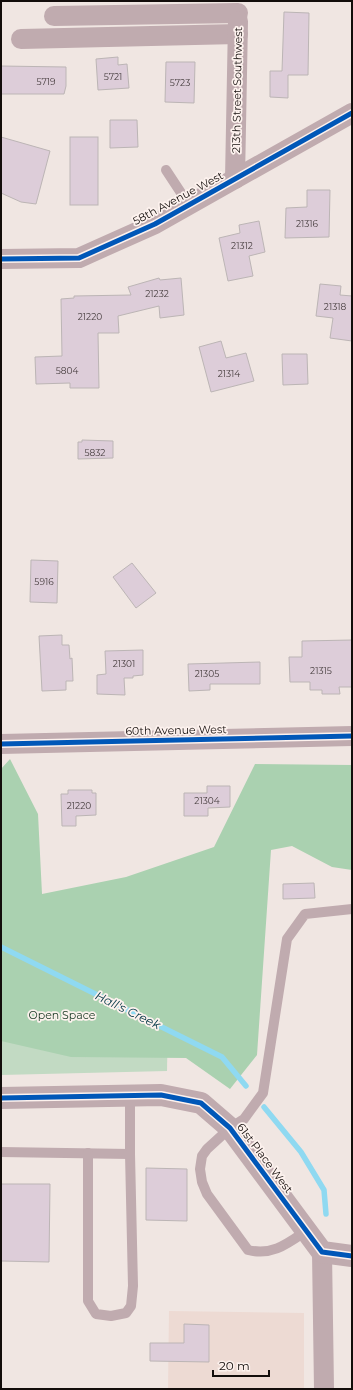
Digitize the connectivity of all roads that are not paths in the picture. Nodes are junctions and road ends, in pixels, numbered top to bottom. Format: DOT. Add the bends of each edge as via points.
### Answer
graph roads {
  1 [pos="238,7"];
  2 [pos="54,16"];
  3 [pos="238,34"];
  4 [pos="21,39"];
  5 [pos="352,113"];
  6 [pos="166,170"];
  7 [pos="235,179"];
  8 [pos="189,205"];
  9 [pos="1,259"];
  10 [pos="352,736"];
  11 [pos="1,744"];
  12 [pos="352,908"];
  13 [pos="130,1096"];
  14 [pos="1,1098"];
  15 [pos="230,1128"];
  16 [pos="1,1152"];
  17 [pos="88,1153"];
  18 [pos="130,1154"];
  19 [pos="306,1231"];
  20 [pos="322,1252"];
  21 [pos="352,1256"];
  22 [pos="324,1389"];
  1 -- 2 [label="street"];
  1 -- 3 [label="street, 213th Street Southwest"];
  3 -- 4 [label="street"];
  3 -- 7 [label="street, 213th Street Southwest"];
  5 -- 7 [label="street, 58th Avenue West"];
  6 -- 8 [label="lane"];
  7 -- 8 [label="street, 58th Avenue West"];
  8 -- 9 [label="street, 58th Avenue West" via="155,224 79,258"];
  10 -- 11 [label="street, 60th Avenue West"];
  12 -- 15 [label="lane" via="305,914 287,939 263,1093 244,1119"];
  13 -- 14 [label="street, 61st Place West"];
  13 -- 15 [label="street, 61st Place West" via="161,1095 202,1103"];
  13 -- 18 [label="lane"];
  15 -- 19 [label="street, 61st Place West"];
  15 -- 19 [label="lane" via="202,1156 202,1182 244,1247 255,1252 271,1251"];
  16 -- 17 [label="lane"];
  17 -- 18 [label="lane"];
  17 -- 18 [label="lane" via="88,1301 96,1314 110,1316 126,1313 131,1306 133,1286"];
  19 -- 20 [label="street, 61st Place West"];
  20 -- 21 [label="street"];
  20 -- 22 [label="street"];
}
